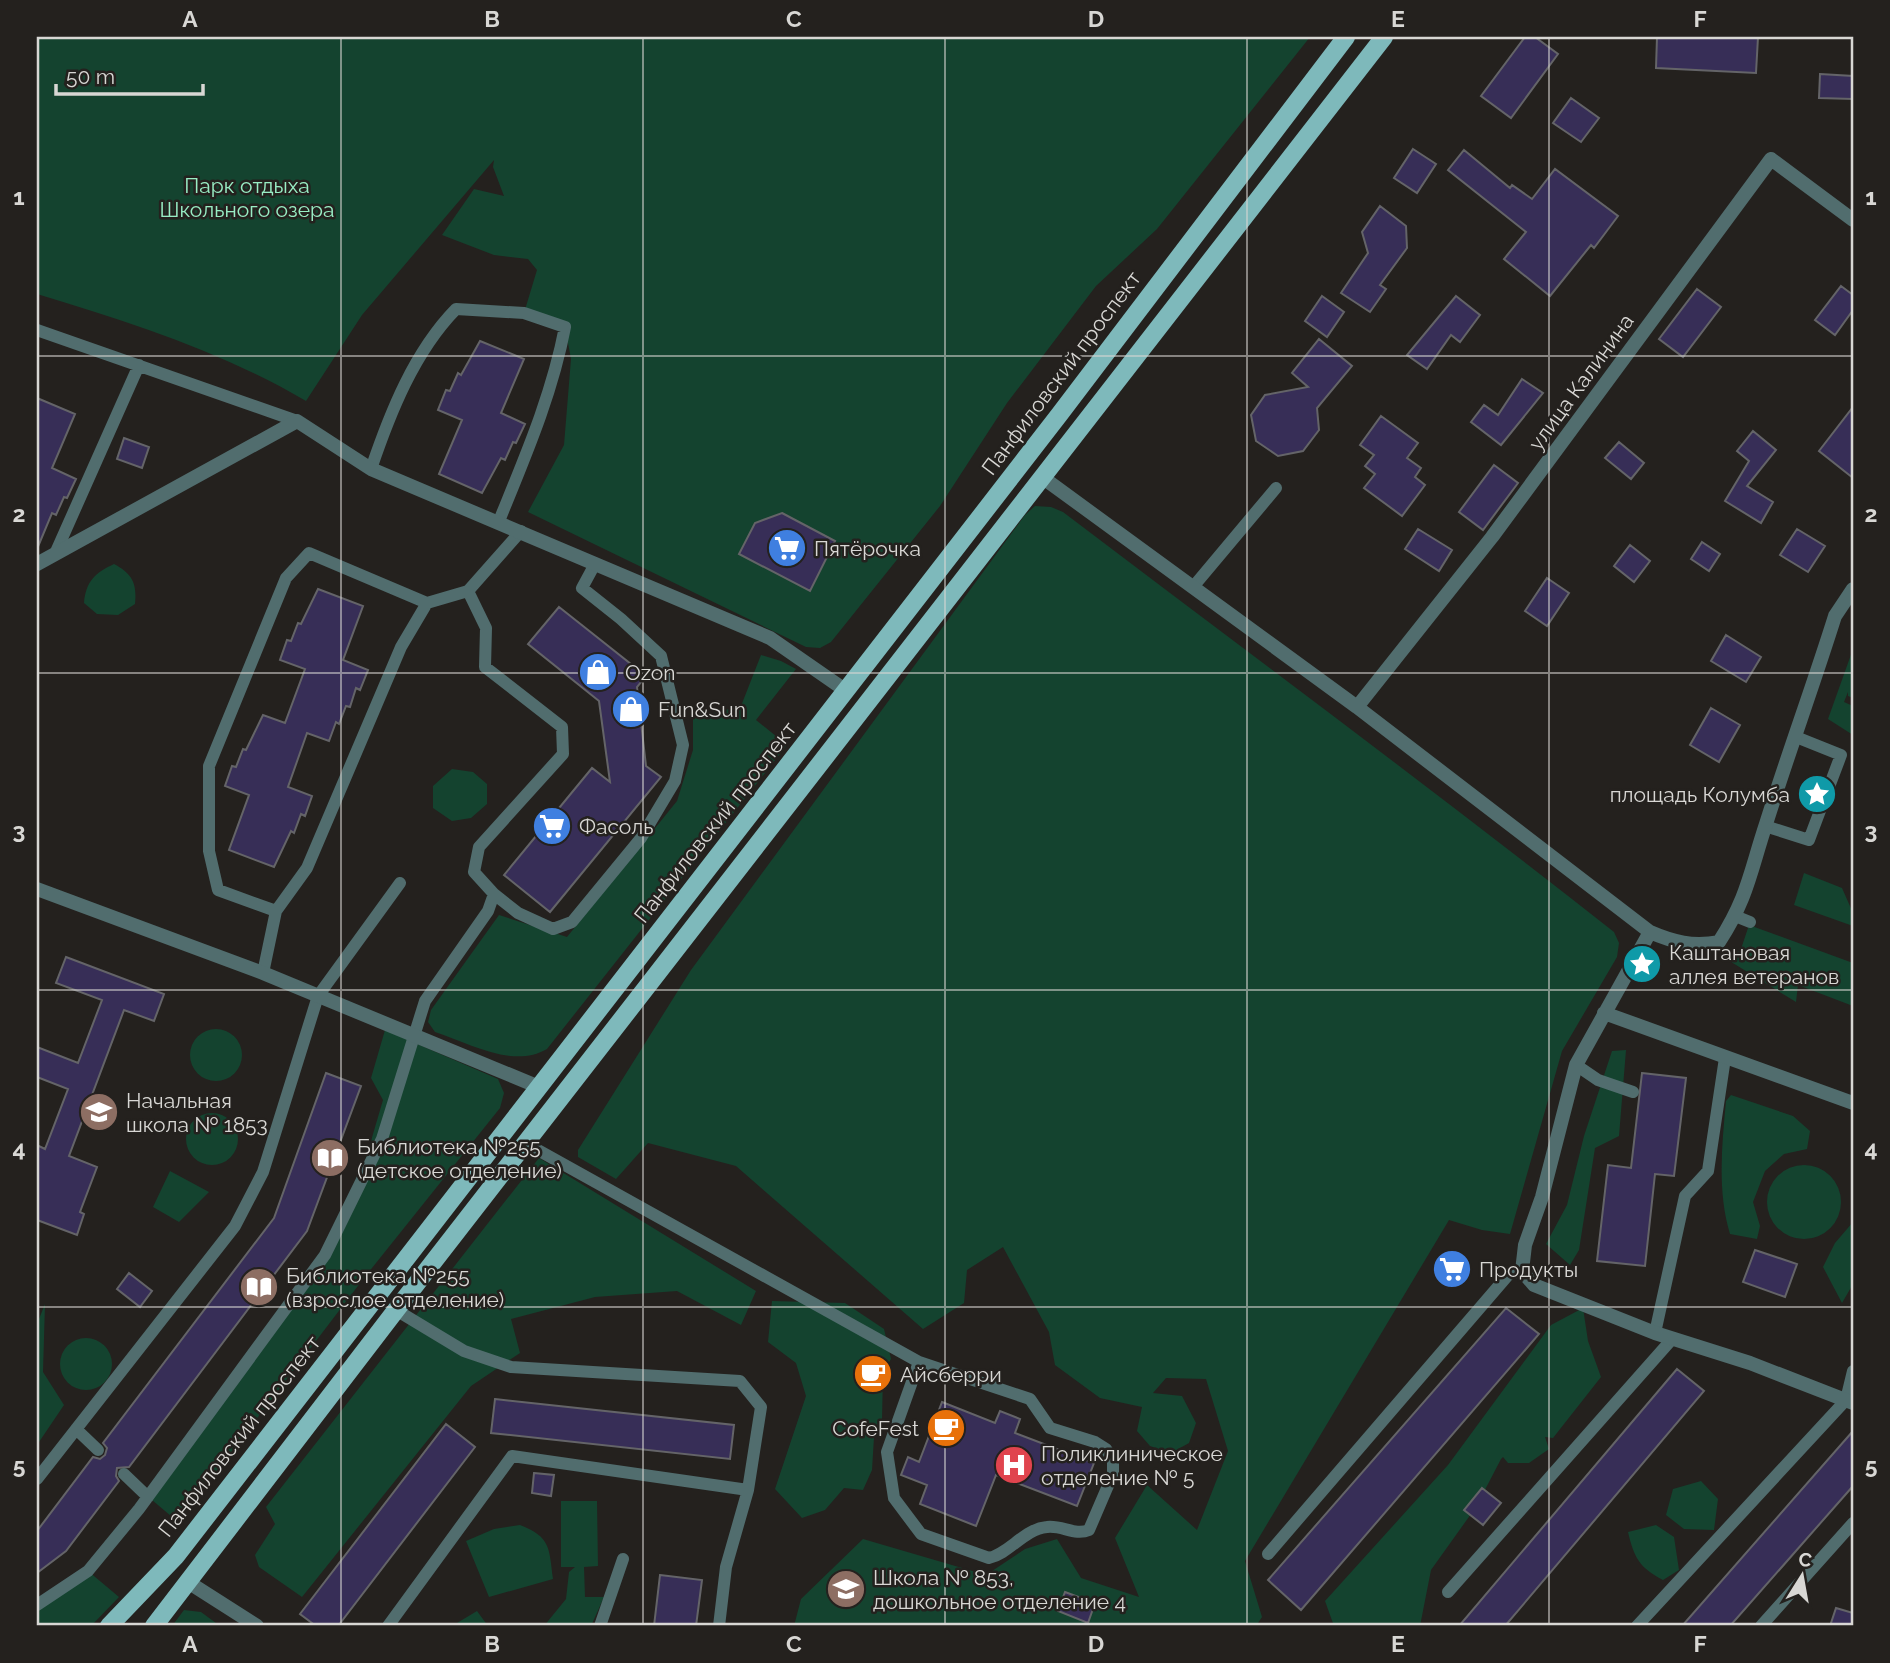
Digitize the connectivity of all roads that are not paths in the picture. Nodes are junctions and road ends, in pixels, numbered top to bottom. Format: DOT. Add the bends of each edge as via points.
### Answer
graph roads {
  1 [pos="1346,37"];
  2 [pos="1384,37"];
  3 [pos="1853,220"];
  4 [pos="37,330"];
  5 [pos="139,365"];
  6 [pos="297,421"];
  7 [pos="371,469"];
  8 [pos="1042,477"];
  9 [pos="1276,488"];
  10 [pos="499,521"];
  11 [pos="521,531"];
  12 [pos="55,554"];
  13 [pos="37,564"];
  14 [pos="595,564"];
  15 [pos="1193,587"];
  16 [pos="1853,589"];
  17 [pos="468,591"];
  18 [pos="427,603"];
  19 [pos="845,690"];
  20 [pos="1357,707"];
  21 [pos="1796,737"];
  22 [pos="1765,826"];
  23 [pos="400,883"];
  24 [pos="37,889"];
  25 [pos="494,894"];
  26 [pos="276,911"];
  27 [pos="1735,916"];
  28 [pos="1750,922"];
  29 [pos="1650,932"];
  30 [pos="263,973"];
  31 [pos="318,996"];
  32 [pos="1604,1013"];
  33 [pos="415,1034"];
  34 [pos="1724,1058"];
  35 [pos="1576,1065"];
  36 [pos="539,1087"];
  37 [pos="1633,1092"];
  38 [pos="1853,1104"];
  39 [pos="527,1144"];
  40 [pos="1522,1271"];
  41 [pos="396,1310"];
  42 [pos="1655,1333"];
  43 [pos="1673,1338"];
  44 [pos="919,1362"];
  45 [pos="1853,1371"];
  46 [pos="1849,1401"];
  47 [pos="76,1429"];
  48 [pos="98,1450"];
  49 [pos="124,1474"];
  50 [pos="37,1479"];
  51 [pos="748,1490"];
  52 [pos="148,1497"];
  53 [pos="1853,1523"];
  54 [pos="1268,1554"];
  55 [pos="623,1559"];
  56 [pos="188,1581"];
  57 [pos="1448,1592"];
  58 [pos="37,1605"];
  59 [pos="109,1626"];
  60 [pos="154,1626"];
  61 [pos="257,1626"];
  62 [pos="388,1626"];
  63 [pos="600,1626"];
  64 [pos="719,1626"];
  65 [pos="1637,1626"];
  66 [pos="1761,1626"];
  1 -- 19 [label="main road, Панфиловский проспект"];
  2 -- 8 [label="main road"];
  3 -- 20 [label="street, улица Калинина" via="1771,159 1492,537"];
  4 -- 5 [label="lane"];
  5 -- 6 [label="lane"];
  5 -- 12 [label="lane"];
  6 -- 7 [label="street"];
  6 -- 12 [label="street"];
  7 -- 10 [label="street"];
  7 -- 10 [label="lane" via="391,408 438,327 456,309 524,313 565,327 538,428"];
  8 -- 15 [label="street"];
  8 -- 39 [label="main road"];
  9 -- 15 [label="lane"];
  10 -- 11 [label="street"];
  11 -- 14 [label="street"];
  11 -- 17 [label="lane"];
  12 -- 13 [label="street"];
  14 -- 19 [label="street" via="769,638"];
  14 -- 25 [label="lane" via="582,588 660,656 683,745 675,781 641,838 572,922 553,929 518,913"];
  15 -- 20 [label="street"];
  16 -- 21 [label="street" via="1835,616"];
  17 -- 18 [label="lane"];
  17 -- 25 [label="lane" via="486,628 485,667 562,727 563,754 479,847 474,872"];
  18 -- 26 [label="lane" via="401,647 307,868"];
  18 -- 26 [label="lane" via="309,553 286,578 209,766 209,851 218,890"];
  19 -- 36 [label="main road, Панфиловский проспект"];
  20 -- 29 [label="street"];
  21 -- 22 [label="street"];
  21 -- 22 [label="lane" via="1841,755 1809,840"];
  22 -- 27 [label="street" via="1749,888"];
  23 -- 31 [label="lane"];
  24 -- 30 [label="street"];
  25 -- 33 [label="lane" via="488,911 425,1001"];
  26 -- 30 [label="lane"];
  27 -- 28 [label="lane"];
  27 -- 29 [label="street" via="1719,942 1704,945 1675,943"];
  29 -- 32 [label="street"];
  30 -- 31 [label="street"];
  31 -- 33 [label="street"];
  31 -- 47 [label="lane" via="263,1172 235,1226"];
  32 -- 34 [label="street"];
  32 -- 35 [label="street"];
  33 -- 36 [label="street"];
  33 -- 52 [label="lane" via="382,1139 326,1255"];
  34 -- 38 [label="street"];
  34 -- 42 [label="lane" via="1708,1171 1685,1196"];
  35 -- 37 [label="lane" via="1598,1080"];
  35 -- 40 [label="street" via="1542,1198 1525,1245"];
  36 -- 59 [label="main road, Панфиловский проспект" via="176,1556"];
  39 -- 41 [label="main road"];
  39 -- 44 [label="lane"];
  40 -- 42 [label="street" via="1534,1285"];
  40 -- 54 [label="lane" via="1509,1274"];
  41 -- 51 [label="lane" via="464,1351 511,1367 740,1381 761,1407"];
  41 -- 56 [label="main road"];
  42 -- 43 [label="street"];
  43 -- 46 [label="street"];
  43 -- 57 [label="lane"];
  44 -- 44 [label="lane" via="887,1452 894,1498 921,1534 989,1558 1033,1530 1045,1527 1081,1534 1090,1530 1113,1474 1113,1460 1106,1449 1050,1427 1030,1399"];
  45 -- 46 [label="lane"];
  46 -- 65 [label="lane"];
  47 -- 48 [label="lane"];
  47 -- 50 [label="lane"];
  49 -- 52 [label="lane"];
  51 -- 62 [label="lane" via="512,1456"];
  51 -- 64 [label="lane" via="726,1567"];
  52 -- 58 [label="lane" via="88,1571"];
  53 -- 66 [label="lane"];
  55 -- 63 [label="lane"];
  56 -- 60 [label="main road"];
  56 -- 61 [label="street"];
}
